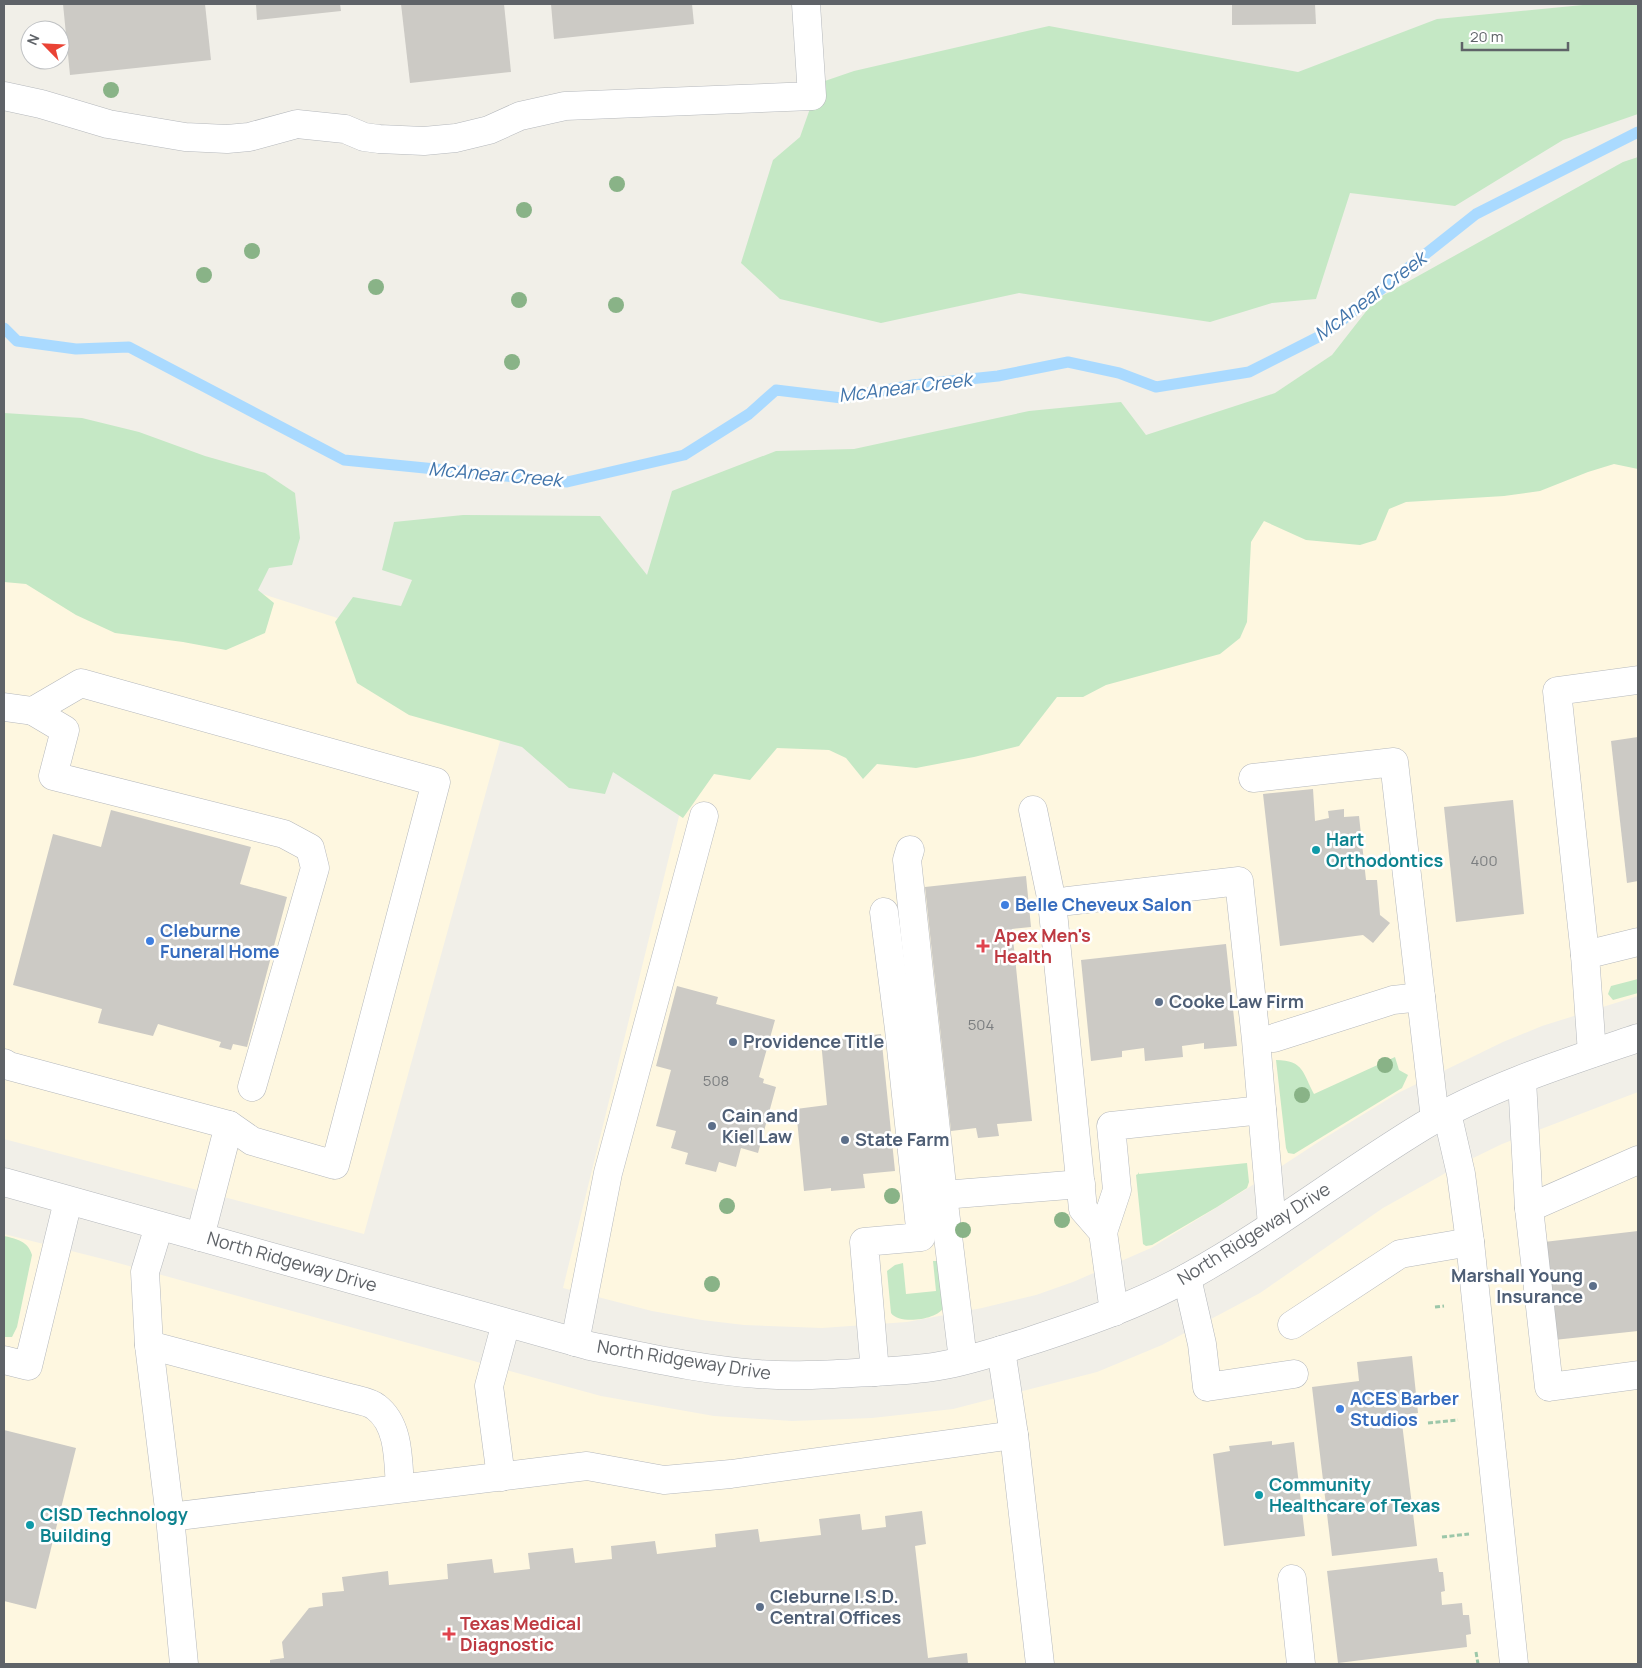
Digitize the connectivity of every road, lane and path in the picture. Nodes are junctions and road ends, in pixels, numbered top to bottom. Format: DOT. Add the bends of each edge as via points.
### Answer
graph roads {
  1 [pos="806,4"];
  2 [pos="4,96"];
  3 [pos="1632,681"];
  4 [pos="4,707"];
  5 [pos="33,711"];
  6 [pos="1253,778"];
  7 [pos="1033,810"];
  8 [pos="704,816"];
  9 [pos="910,850"];
  10 [pos="1068,901"];
  11 [pos="884,912"];
  12 [pos="1638,942"];
  13 [pos="1584,955"];
  14 [pos="1421,996"];
  15 [pos="1274,1038"];
  16 [pos="1638,1038"];
  17 [pos="1592,1053"];
  18 [pos="4,1063"];
  19 [pos="1522,1080"];
  20 [pos="252,1087"];
  21 [pos="1262,1110"];
  22 [pos="1441,1116"];
  23 [pos="229,1125"];
  24 [pos="1638,1160"];
  25 [pos="4,1182"];
  26 [pos="1081,1184"];
  27 [pos="943,1195"];
  28 [pos="68,1200"];
  29 [pos="1529,1208"];
  30 [pos="1272,1225"];
  31 [pos="159,1226"];
  32 [pos="1103,1232"];
  33 [pos="200,1237"];
  34 [pos="1470,1242"];
  35 [pos="1187,1278"];
  36 [pos="1114,1312"];
  37 [pos="506,1323"];
  38 [pos="1292,1325"];
  39 [pos="575,1342"];
  40 [pos="149,1344"];
  41 [pos="1002,1350"];
  42 [pos="4,1360"];
  43 [pos="963,1360"];
  44 [pos="876,1372"];
  45 [pos="1294,1374"];
  46 [pos="1638,1376"];
  47 [pos="1014,1435"];
  48 [pos="501,1477"];
  49 [pos="400,1488"];
  50 [pos="170,1517"];
  51 [pos="1292,1579"];
  52 [pos="1476,1652"];
  53 [pos="184,1664"];
  54 [pos="1040,1664"];
  55 [pos="1301,1664"];
  56 [pos="1478,1664"];
  57 [pos="1514,1664"];
  1 -- 2 [label="street" via="812,96 566,106 520,116 489,130 456,138 379,140 345,129 297,124 249,137 185,137 108,124"];
  3 -- 13 [label="street" via="1557,690"];
  4 -- 5 [label="street"];
  5 -- 20 [label="street" via="65,730 53,776 284,834 310,848 315,868"];
  5 -- 23 [label="street" via="81,683 436,782 335,1165 252,1142"];
  6 -- 14 [label="street" via="1394,762"];
  7 -- 26 [label="street" via="1052,902"];
  8 -- 39 [label="street" via="608,1173"];
  9 -- 27 [label="street" via="907,860"];
  10 -- 21 [label="street" via="1238,881"];
  11 -- 44 [label="street" via="921,1237 864,1242"];
  12 -- 13 [label="street"];
  13 -- 17 [label="street"];
  14 -- 15 [label="street" via="1393,1000"];
  14 -- 22 [label="street"];
  16 -- 17 [label="street, North Ridgeway Drive"];
  17 -- 19 [label="street, North Ridgeway Drive"];
  18 -- 23 [label="street"];
  19 -- 22 [label="street, North Ridgeway Drive"];
  19 -- 29 [label="street"];
  21 -- 30 [label="street"];
  21 -- 32 [label="street" via="1111,1126 1117,1190"];
  22 -- 30 [label="street, North Ridgeway Drive"];
  22 -- 34 [label="street" via="1461,1174"];
  23 -- 33 [label="street"];
  24 -- 29 [label="street"];
  25 -- 28 [label="street, North Ridgeway Drive"];
  26 -- 27 [label="street"];
  26 -- 32 [label="street" via="1083,1209"];
  27 -- 43 [label="street"];
  28 -- 31 [label="street, North Ridgeway Drive"];
  28 -- 42 [label="street" via="28,1366"];
  29 -- 46 [label="street" via="1549,1386"];
  30 -- 35 [label="street, North Ridgeway Drive"];
  31 -- 33 [label="street, North Ridgeway Drive"];
  31 -- 40 [label="street" via="145,1272"];
  32 -- 36 [label="street"];
  33 -- 37 [label="street, North Ridgeway Drive"];
  34 -- 38 [label="street" via="1400,1254"];
  34 -- 57 [label="street"];
  35 -- 36 [label="street, North Ridgeway Drive"];
  35 -- 45 [label="street" via="1202,1344 1207,1387"];
  36 -- 41 [label="street, North Ridgeway Drive"];
  37 -- 39 [label="street, North Ridgeway Drive"];
  37 -- 48 [label="street" via="489,1386"];
  39 -- 44 [label="street, North Ridgeway Drive" via="683,1364 758,1374"];
  40 -- 49 [label="street" via="376,1406 389,1423 396,1440"];
  40 -- 50 [label="street"];
  41 -- 43 [label="street, North Ridgeway Drive"];
  41 -- 47 [label="street"];
  43 -- 44 [label="street, North Ridgeway Drive" via="941,1366"];
  47 -- 48 [label="street" via="731,1474 664,1480 587,1466"];
  47 -- 54 [label="street"];
  48 -- 49 [label="street"];
  49 -- 50 [label="street"];
  50 -- 53 [label="street"];
  51 -- 55 [label="street"];
  52 -- 56 [label="path"];
}
